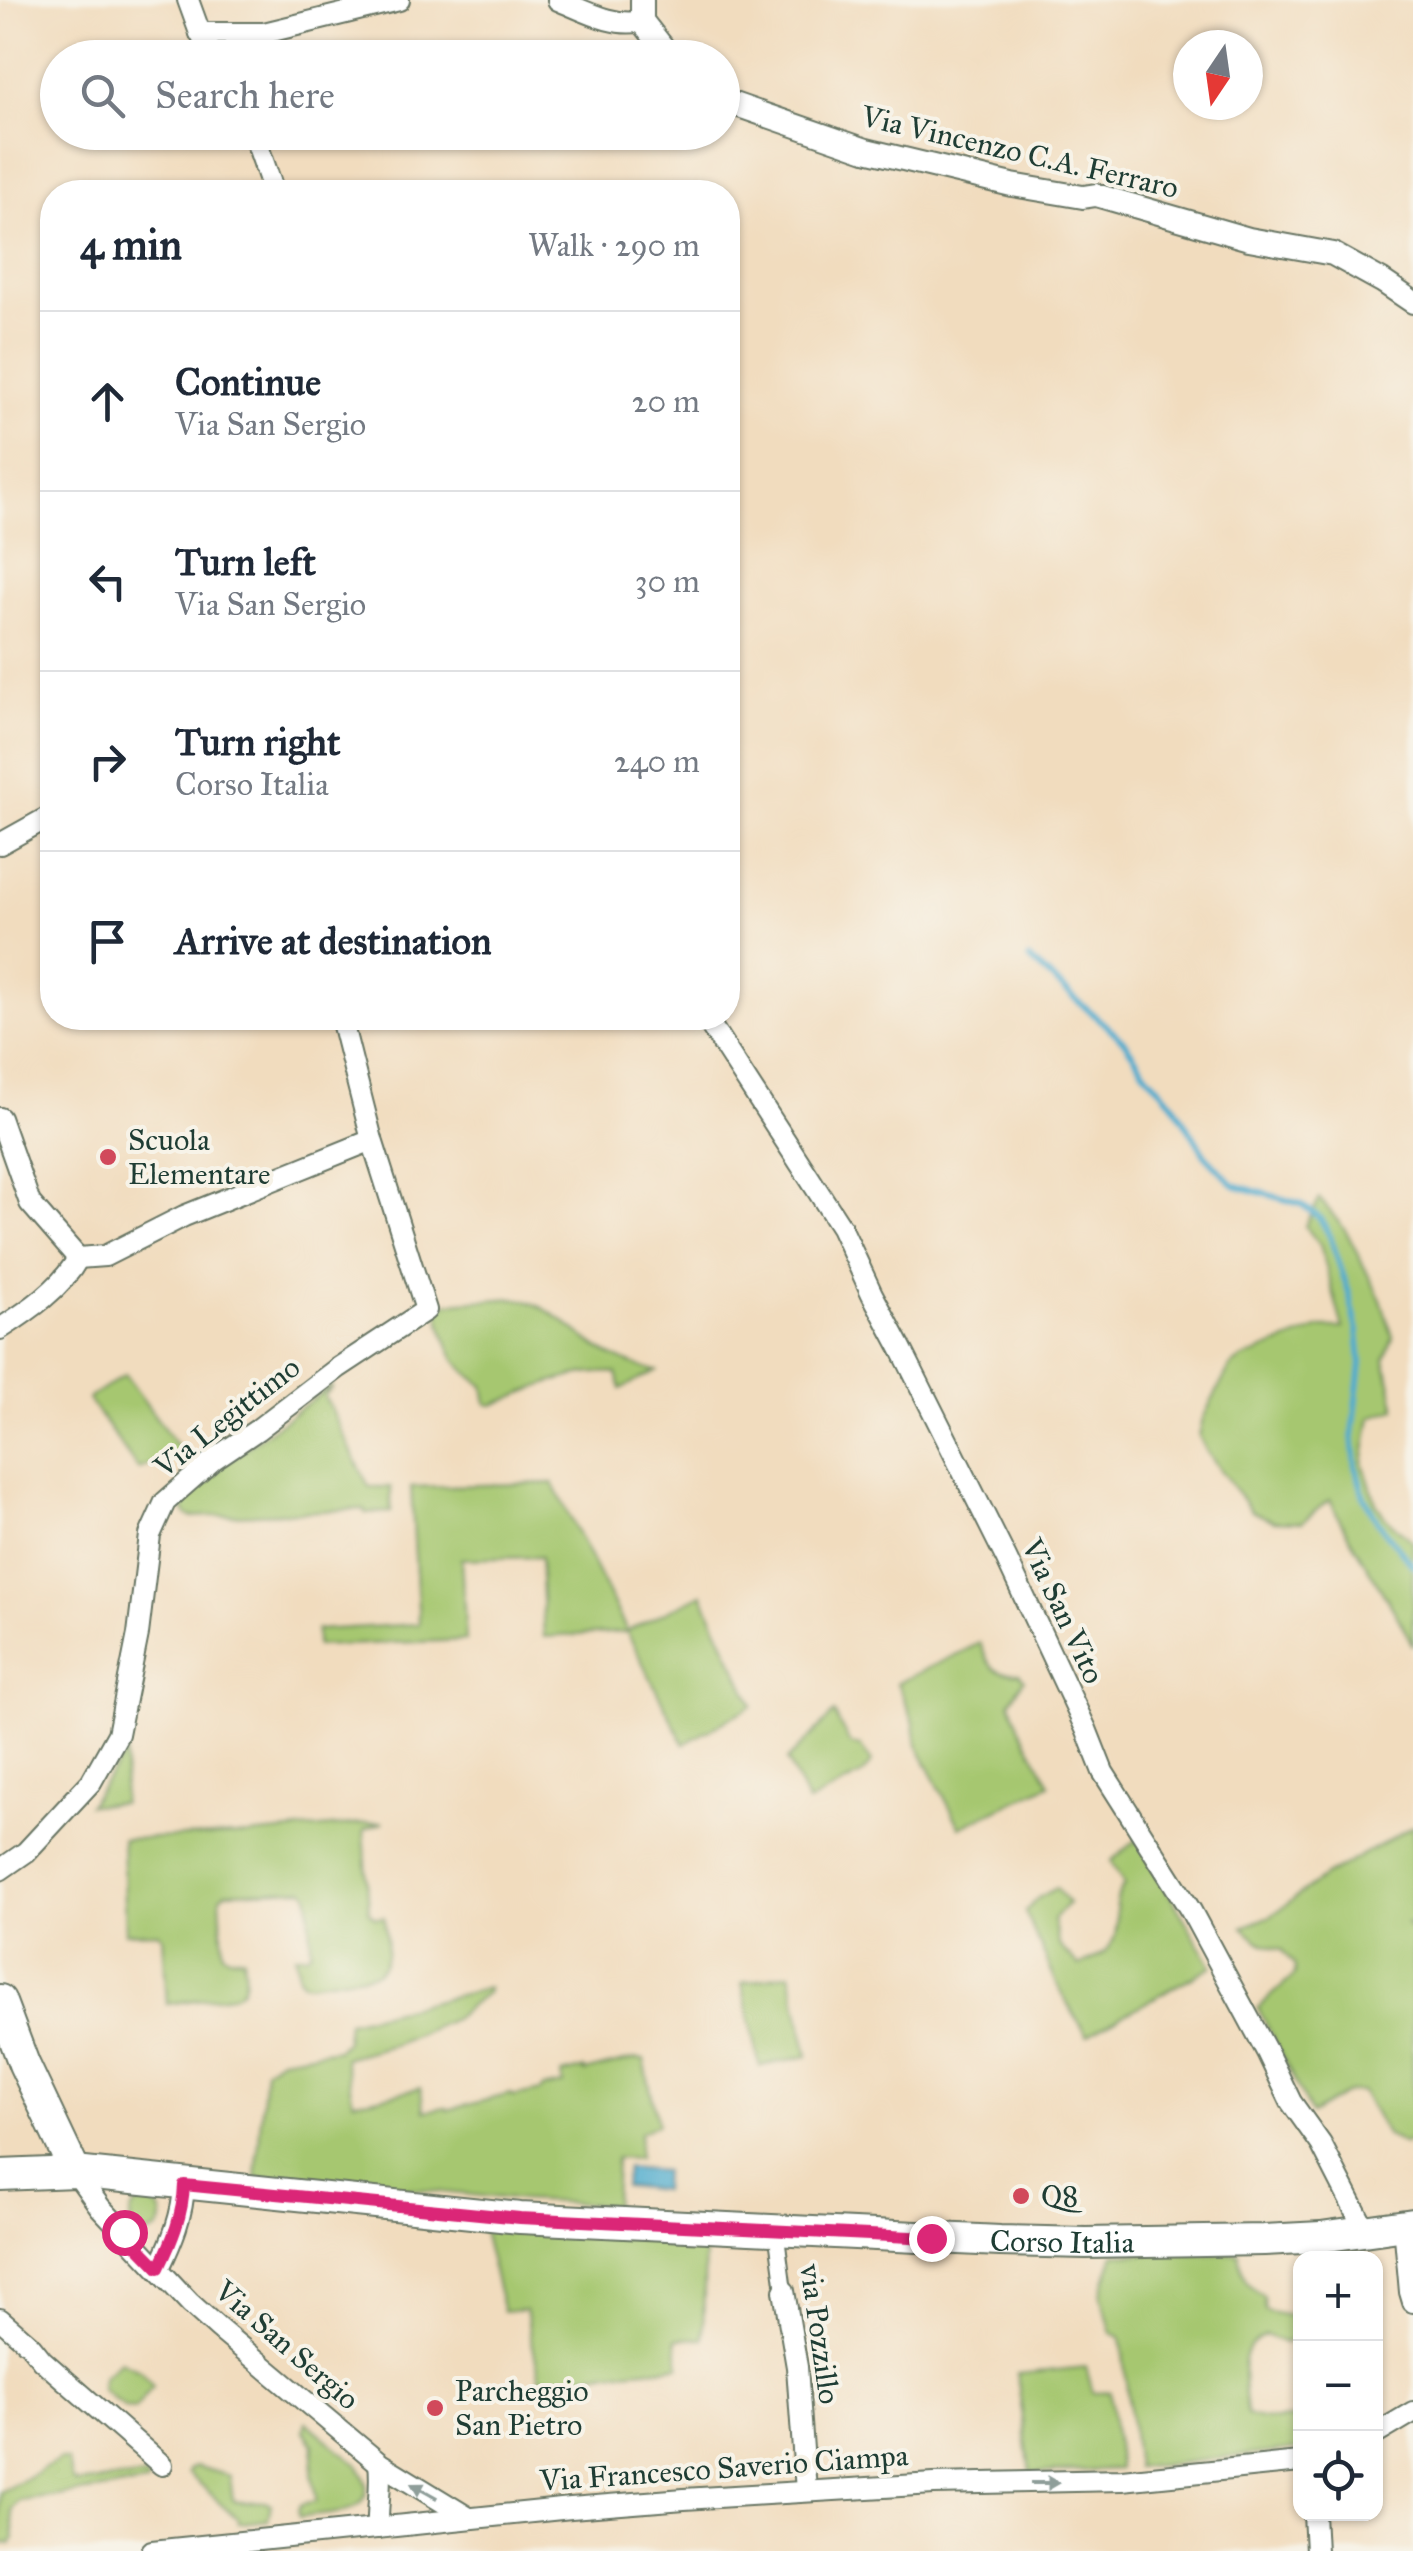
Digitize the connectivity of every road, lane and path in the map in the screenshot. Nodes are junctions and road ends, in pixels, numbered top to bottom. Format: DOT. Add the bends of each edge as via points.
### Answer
graph roads {
  1 [pos="188,0"];
  2 [pos="399,0"];
  3 [pos="558,0"];
  4 [pos="642,10"];
  5 [pos="200,34"];
  6 [pos="204,40"];
  7 [pos="660,40"];
  8 [pos="740,106"];
  9 [pos="259,150"];
  10 [pos="270,180"];
  11 [pos="1413,302"];
  12 [pos="40,822"];
  13 [pos="0,844"];
  14 [pos="345,1030"];
  15 [pos="714,1030"];
  16 [pos="0,1118"];
  17 [pos="372,1140"];
  18 [pos="78,1258"];
  19 [pos="0,1329"];
  20 [pos="0,1870"];
  21 [pos="0,2000"];
  22 [pos="75,2172"];
  23 [pos="0,2175"];
  24 [pos="184,2185"];
  25 [pos="1409,2225"];
  26 [pos="1366,2230"];
  27 [pos="778,2245"];
  28 [pos="159,2268"];
  29 [pos="784,2291"];
  30 [pos="1413,2302"];
  31 [pos="0,2319"];
  32 [pos="1413,2412"];
  33 [pos="1381,2431"];
  34 [pos="379,2463"];
  35 [pos="1293,2463"];
  36 [pos="162,2465"];
  37 [pos="806,2491"];
  38 [pos="469,2518"];
  39 [pos="1314,2521"];
  40 [pos="378,2528"];
  41 [pos="152,2551"];
  42 [pos="1316,2551"];
  1 -- 5 [label="street"];
  2 -- 5 [label="street" via="264,33"];
  3 -- 4 [label="street" via="632,24"];
  4 -- 7 [label="street"];
  5 -- 6 [label="street"];
  8 -- 11 [label="street, Via Vincenzo C.A. Ferraro" via="866,150 1012,185 1096,195 1249,240 1333,254"];
  9 -- 10 [label="street"];
  12 -- 13 [label="street"];
  14 -- 17 [label="street"];
  15 -- 26 [label="street, Via San Vito" via="841,1227 1006,1558 1102,1772 1190,1910"];
  16 -- 18 [label="street" via="30,1203"];
  17 -- 18 [label="street" via="104,1256"];
  17 -- 20 [label="street, Via Legittimo" via="426,1310 214,1459 165,1502 150,1535 118,1734 91,1782 26,1852"];
  18 -- 19 [label="street" via="31,1308"];
  21 -- 22 [label="main road"];
  22 -- 23 [label="main road, Corso Italia"];
  22 -- 24 [label="main road, Corso Italia"];
  22 -- 28 [label="street, Via San Sergio"];
  24 -- 26 [label="main road, Corso Italia" via="520,2218 1000,2242 1249,2240"];
  24 -- 28 [label="street" via="184,2204"];
  25 -- 26 [label="main road, Corso Italia"];
  25 -- 30 [label="street, Corso Italia"];
  27 -- 29 [label="street, via Pozzillo"];
  28 -- 34 [label="street, Via San Sergio" via="219,2329"];
  29 -- 37 [label="street, via Pozzillo"];
  31 -- 36 [label="street"];
  32 -- 33 [label="street"];
  38 -- 34 [label="street, Via San Sergio, one-way"];
  34 -- 40 [label="street"];
  37 -- 35 [label="street, Via Francesco Saverio Ciampa, one-way" via="1122,2480"];
  37 -- 38 [label="street, Via Francesco Saverio Ciampa"];
  38 -- 40 [label="street, Via Francesco Saverio Ciampa"];
  39 -- 42 [label="street"];
  40 -- 41 [label="street, Via Francesco Saverio Ciampa"];
}
